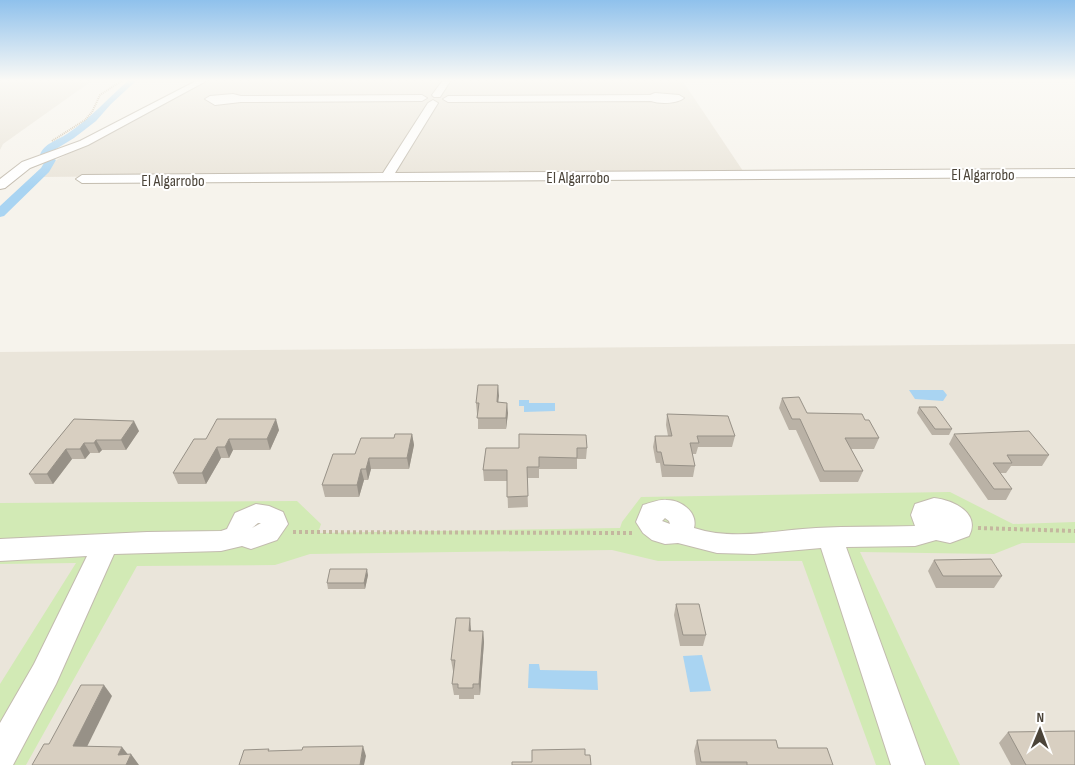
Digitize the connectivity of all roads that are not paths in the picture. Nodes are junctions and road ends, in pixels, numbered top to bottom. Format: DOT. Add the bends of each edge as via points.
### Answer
graph roads {
  1 [pos="136,116"];
  2 [pos="421,116"];
  3 [pos="1075,172"];
  4 [pos="386,177"];
  5 [pos="78,178"];
  6 [pos="0,185"];
  7 [pos="961,525"];
  8 [pos="272,529"];
  9 [pos="667,532"];
  10 [pos="830,537"];
  11 [pos="106,544"];
  12 [pos="0,550"];
  13 [pos="0,755"];
  14 [pos="908,765"];
  1 -- 6 [label="street" via="84,143 18,170"];
  2 -- 4 [label="street"];
  3 -- 4 [label="street, El Algarrobo"];
  4 -- 5 [label="street, El Algarrobo"];
  7 -- 10 [label="street" via="953,533 935,529 915,536"];
  8 -- 11 [label="street" via="257,538 242,536 221,542"];
  9 -- 10 [label="street" via="731,546"];
  10 -- 14 [label="street"];
  11 -- 12 [label="street"];
  11 -- 13 [label="street" via="45,674"];
}
